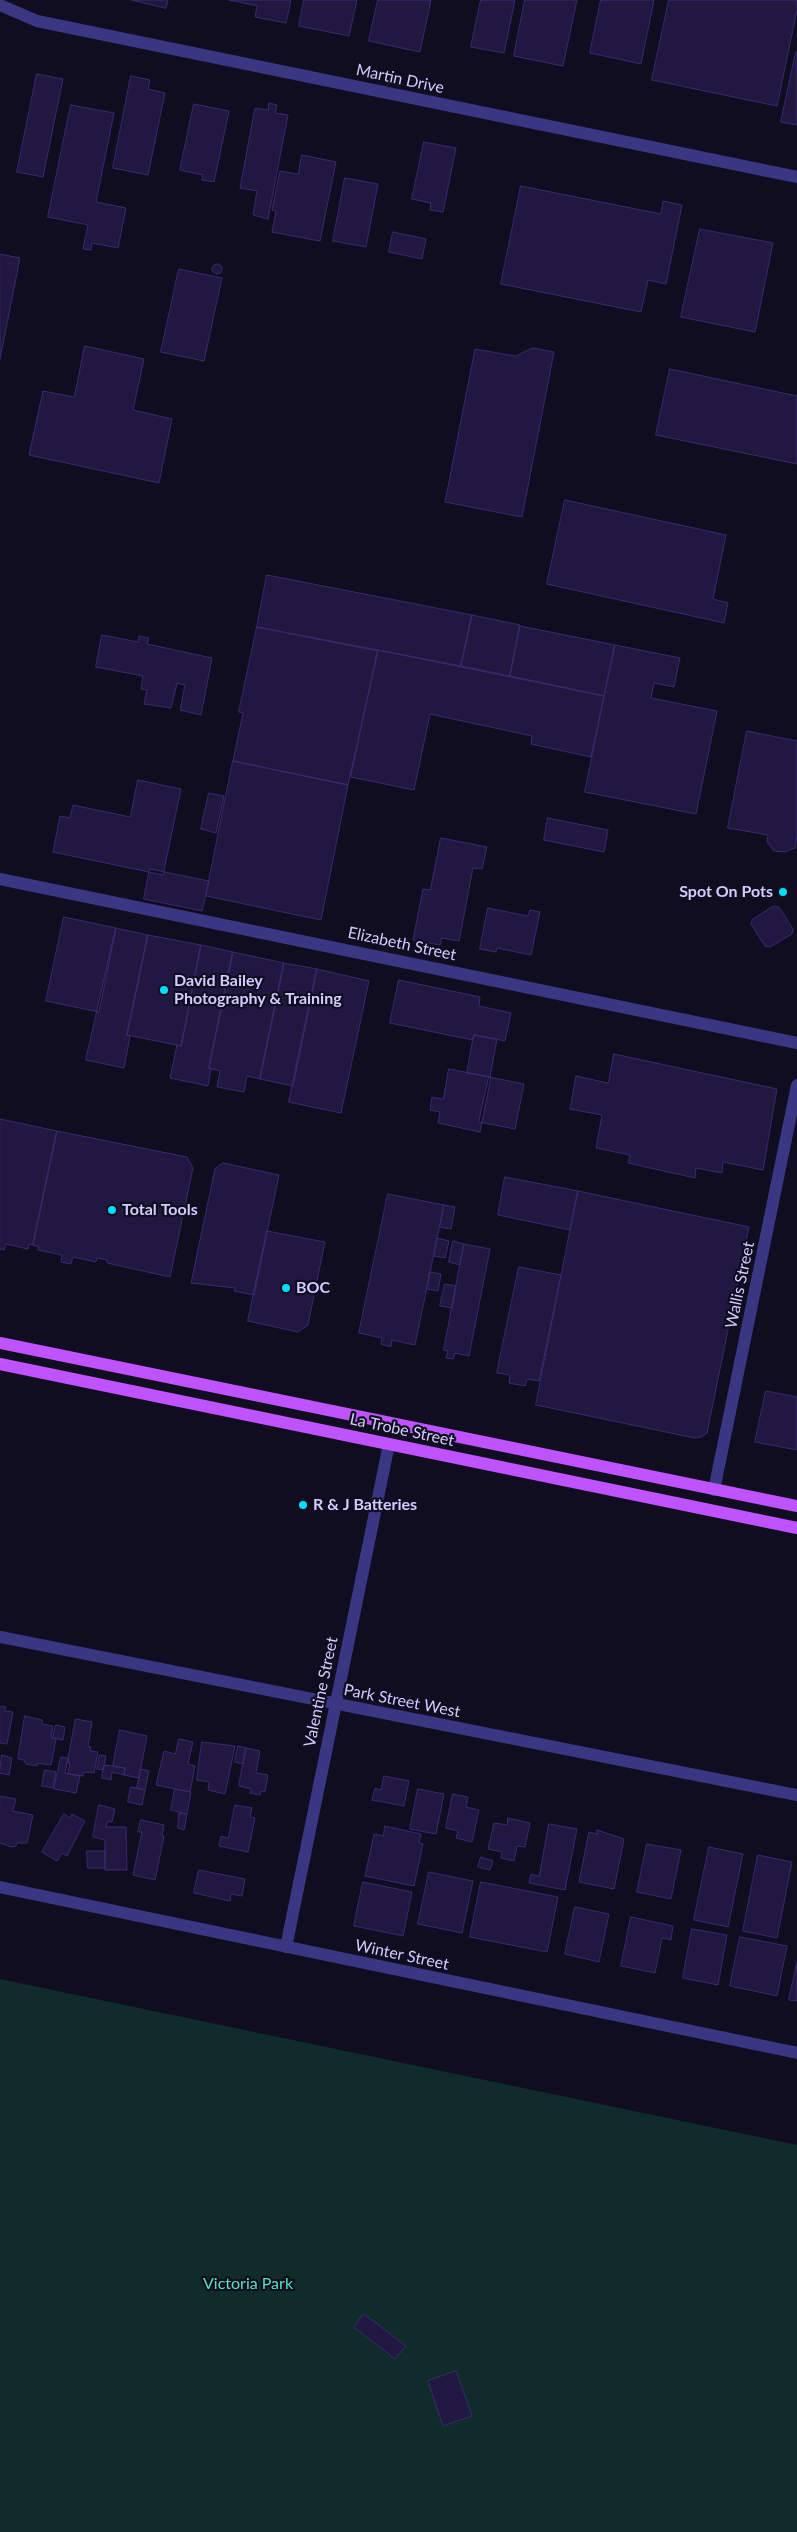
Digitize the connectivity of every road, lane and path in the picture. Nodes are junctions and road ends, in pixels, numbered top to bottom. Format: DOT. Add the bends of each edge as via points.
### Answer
graph roads {
  1 [pos="0,5"];
  2 [pos="797,178"];
  3 [pos="0,879"];
  4 [pos="797,1043"];
  5 [pos="797,1085"];
  6 [pos="0,1343"];
  7 [pos="0,1364"];
  8 [pos="394,1424"];
  9 [pos="389,1444"];
  10 [pos="714,1490"];
  11 [pos="797,1506"];
  12 [pos="710,1511"];
  13 [pos="797,1528"];
  14 [pos="0,1637"];
  15 [pos="335,1704"];
  16 [pos="797,1795"];
  17 [pos="0,1887"];
  18 [pos="286,1947"];
  19 [pos="797,2053"];
  1 -- 2 [label="street, Martin Drive" via="37,21"];
  3 -- 4 [label="street, Elizabeth Street"];
  5 -- 10 [label="street, Wallis Street"];
  6 -- 8 [label="main road, La Trobe Street"];
  7 -- 9 [label="main road, La Trobe Street"];
  8 -- 9 [label="main road"];
  8 -- 10 [label="main road, La Trobe Street"];
  9 -- 12 [label="main road, La Trobe Street"];
  9 -- 15 [label="street, Valentine Street"];
  10 -- 11 [label="main road, La Trobe Street"];
  10 -- 12 [label="main road"];
  12 -- 13 [label="main road, La Trobe Street"];
  14 -- 15 [label="street, Park Street West"];
  15 -- 16 [label="street, Park Street West"];
  15 -- 18 [label="street, Valentine Street"];
  17 -- 18 [label="street, Winter Street"];
  18 -- 19 [label="street, Winter Street"];
}
